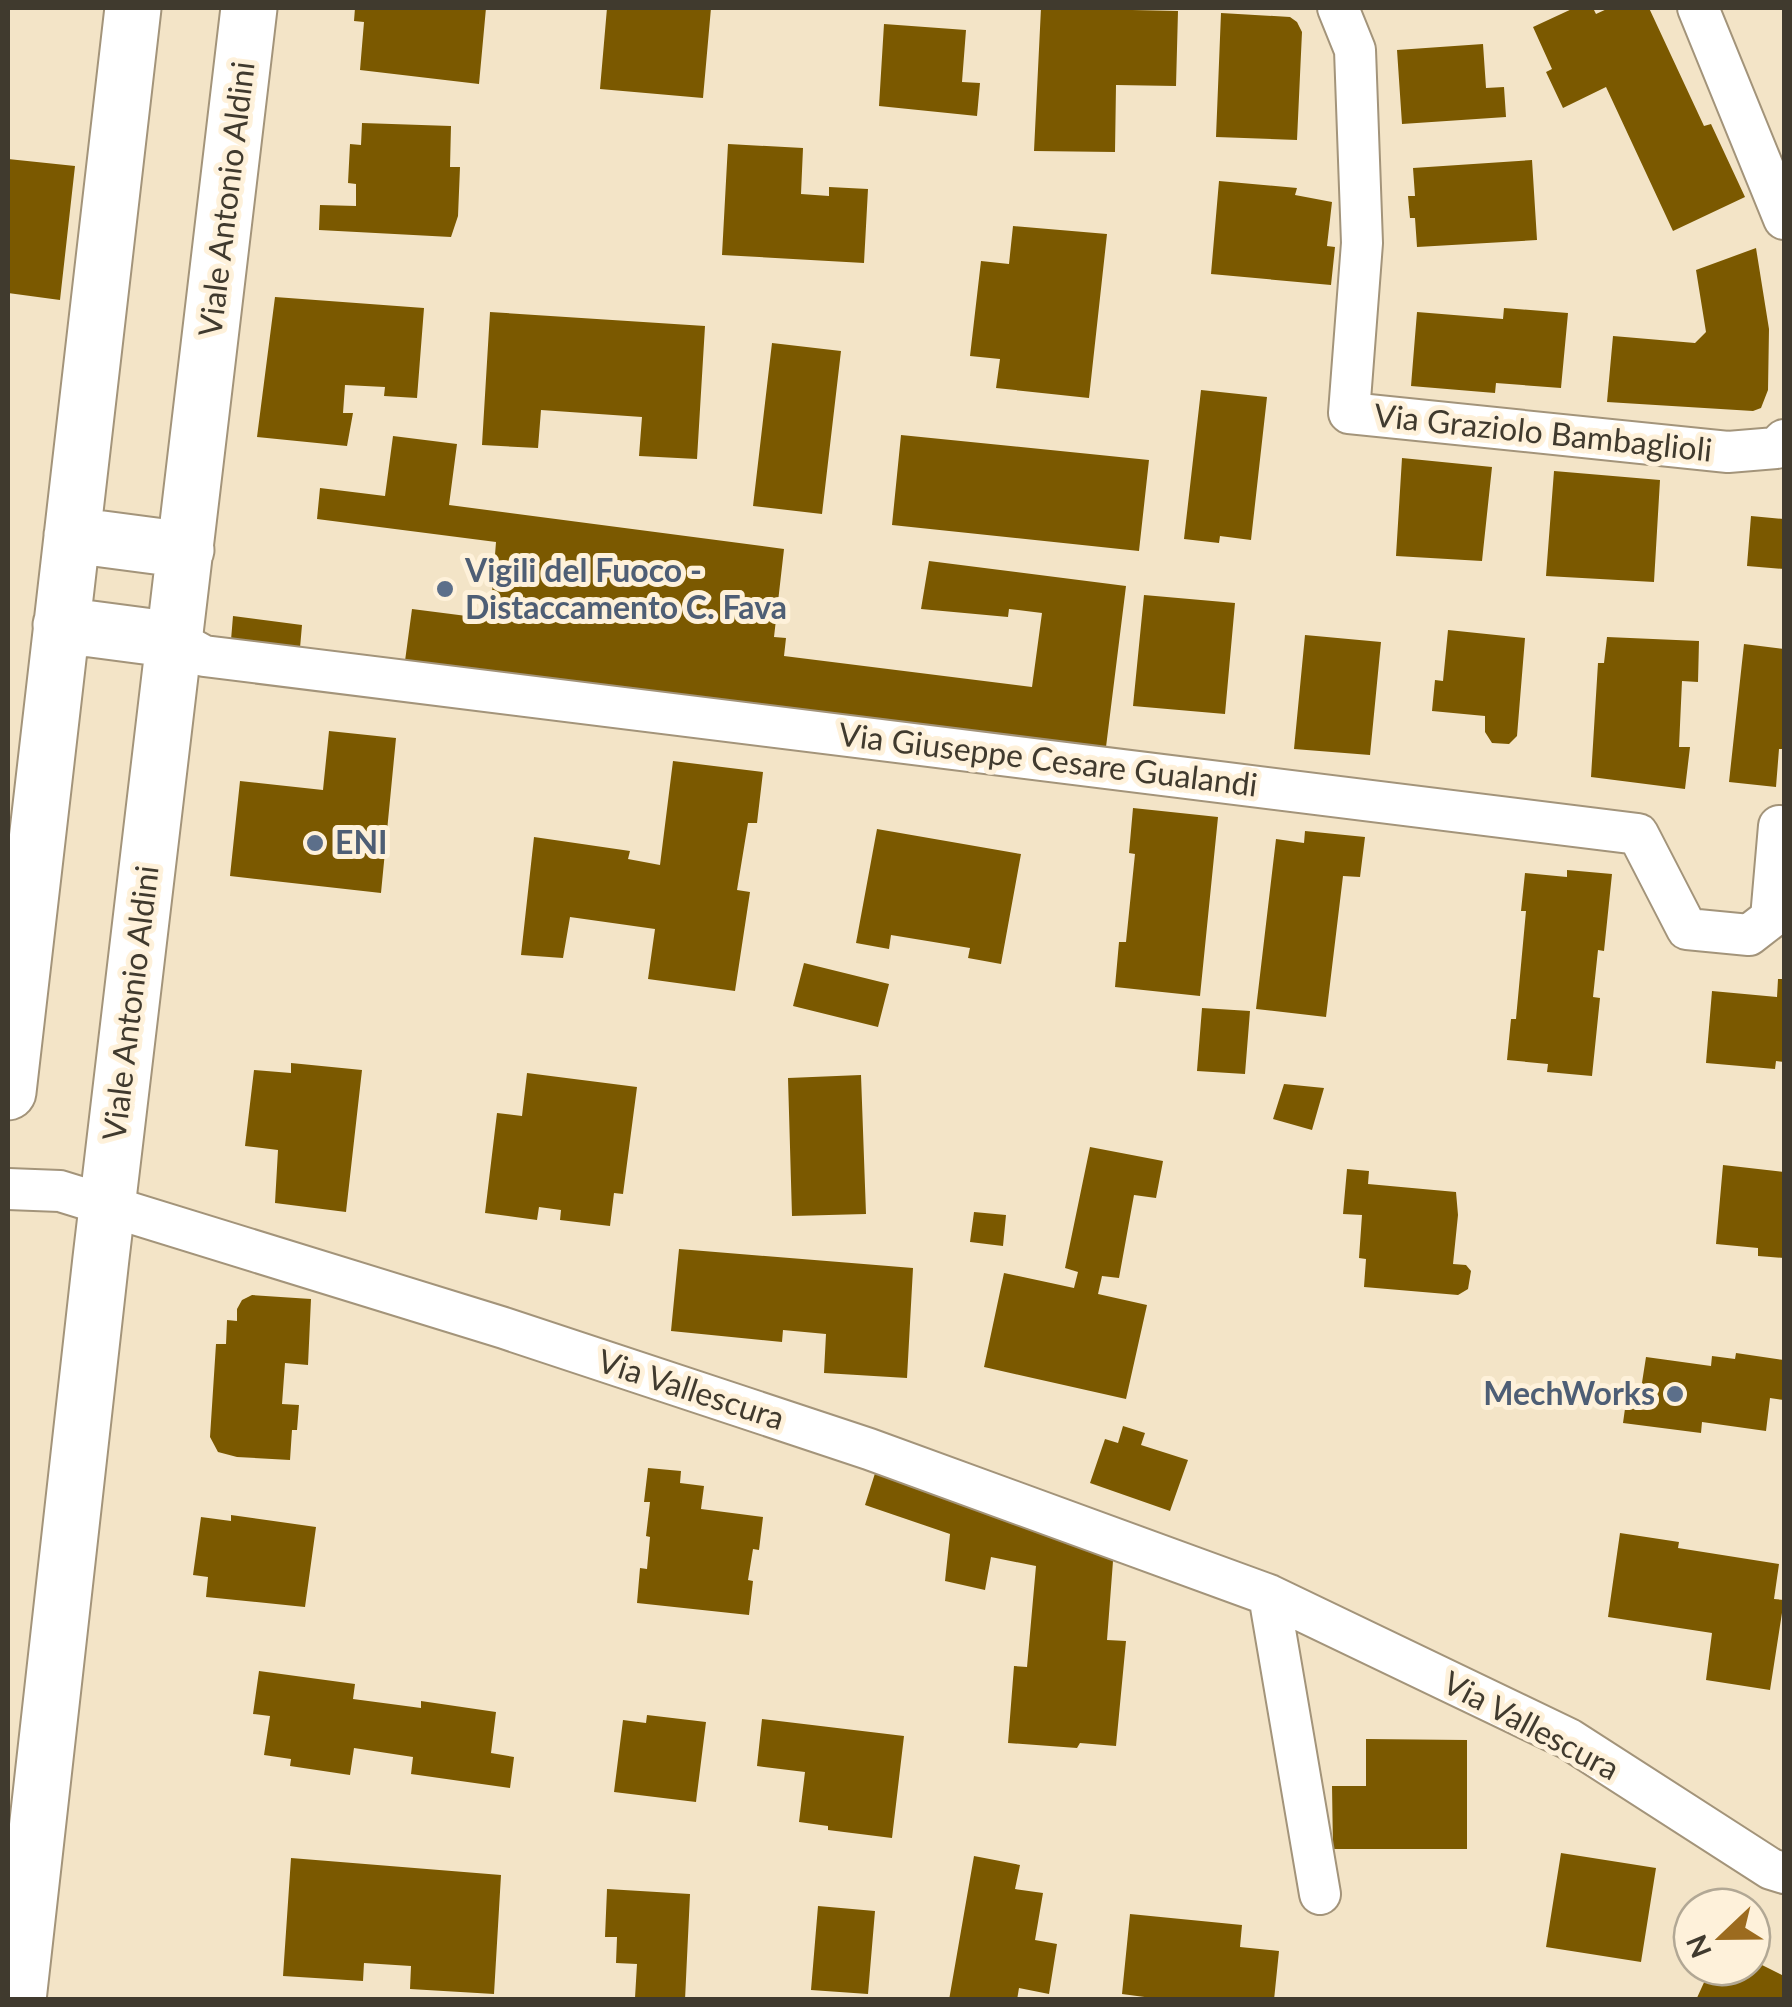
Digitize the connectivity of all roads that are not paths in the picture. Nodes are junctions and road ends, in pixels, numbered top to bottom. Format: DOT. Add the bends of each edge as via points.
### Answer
graph roads {
  1 [pos="133,8"];
  2 [pos="250,8"];
  3 [pos="1338,8"];
  4 [pos="1698,8"];
  5 [pos="1784,219"];
  6 [pos="1784,440"];
  7 [pos="72,535"];
  8 [pos="186,550"];
  9 [pos="60,625"];
  10 [pos="175,640"];
  11 [pos="1779,826"];
  12 [pos="8,1092"];
  13 [pos="8,1189"];
  14 [pos="107,1206"];
  15 [pos="1268,1595"];
  16 [pos="1784,1873"];
  17 [pos="1320,1894"];
  18 [pos="18,2000"];
  1 -- 7 [label="main road"];
  2 -- 8 [label="main road, Viale Antonio Aldini"];
  3 -- 6 [label="street, Via Graziolo Bambaglioli" via="1355,50 1362,244 1348,413 1728,452 1776,448"];
  4 -- 5 [label="street"];
  7 -- 8 [label="main road"];
  7 -- 9 [label="main road"];
  8 -- 10 [label="main road, Viale Antonio Aldini"];
  9 -- 10 [label="main road"];
  9 -- 12 [label="main road"];
  10 -- 11 [label="street, Via Giuseppe Cesare Gualandi" via="204,656 1638,834 1687,928 1749,935 1771,918"];
  10 -- 14 [label="main road, Viale Antonio Aldini"];
  13 -- 14 [label="street, Via Vallescura" via="60,1191"];
  14 -- 15 [label="street, Via Vallescura" via="869,1448"];
  14 -- 18 [label="main road, Viale Antonio Aldini"];
  15 -- 16 [label="street, Via Vallescura" via="1569,1739"];
  15 -- 17 [label="street"];
}
